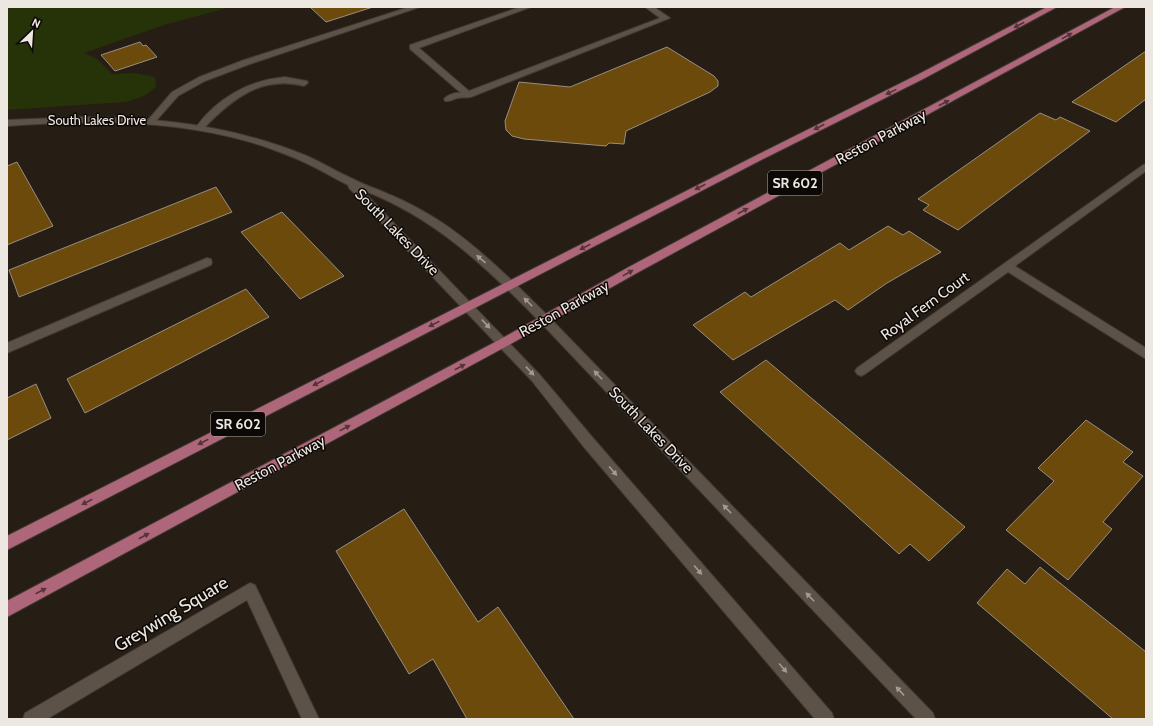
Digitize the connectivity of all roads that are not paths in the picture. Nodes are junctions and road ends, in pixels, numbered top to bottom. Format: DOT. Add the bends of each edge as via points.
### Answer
graph roads {
  1 [pos="416,7"];
  2 [pos="527,7"];
  3 [pos="649,7"];
  4 [pos="1053,7"];
  5 [pos="1121,7"];
  6 [pos="304,83"];
  7 [pos="467,96"];
  8 [pos="452,101"];
  9 [pos="152,120"];
  10 [pos="7,123"];
  11 [pos="200,127"];
  12 [pos="1146,167"];
  13 [pos="345,180"];
  14 [pos="207,262"];
  15 [pos="1007,266"];
  16 [pos="510,285"];
  17 [pos="469,306"];
  18 [pos="545,320"];
  19 [pos="503,343"];
  20 [pos="7,348"];
  21 [pos="1146,354"];
  22 [pos="861,371"];
  23 [pos="7,543"];
  24 [pos="7,610"];
  25 [pos="31,719"];
  26 [pos="311,719"];
  27 [pos="826,719"];
  28 [pos="927,719"];
  1 -- 9 [label="street" via="202,78 177,92"];
  2 -- 7 [label="street" via="413,47"];
  3 -- 7 [label="street" via="666,18"];
  4 -- 16 [label="main road, SR 602, one-way"];
  18 -- 5 [label="main road, Reston Parkway / SR 602, one-way"];
  6 -- 11 [label="street" via="280,80 250,89 226,102"];
  7 -- 8 [label="street" via="463,101"];
  9 -- 10 [label="street, South Lakes Drive" via="82,118"];
  9 -- 11 [label="street, South Lakes Drive"];
  11 -- 13 [label="street, South Lakes Drive" via="283,150"];
  12 -- 15 [label="street, Royal Fern Court"];
  16 -- 13 [label="street, South Lakes Drive, one-way" via="469,248 430,220"];
  13 -- 17 [label="street, South Lakes Drive"];
  14 -- 20 [label="street"];
  15 -- 21 [label="street"];
  15 -- 22 [label="street, Royal Fern Court"];
  16 -- 17 [label="main road, SR 602"];
  18 -- 16 [label="street, South Lakes Drive, one-way"];
  17 -- 19 [label="street, South Lakes Drive, one-way"];
  17 -- 23 [label="main road, SR 602, one-way"];
  18 -- 19 [label="main road, Reston Parkway / SR 602"];
  28 -- 18 [label="street, South Lakes Drive, one-way"];
  24 -- 19 [label="main road, Reston Parkway / SR 602, one-way"];
  19 -- 27 [label="street, South Lakes Drive, one-way" via="536,378 598,454"];
  25 -- 26 [label="street, Greywing Square" via="250,590"];
}
